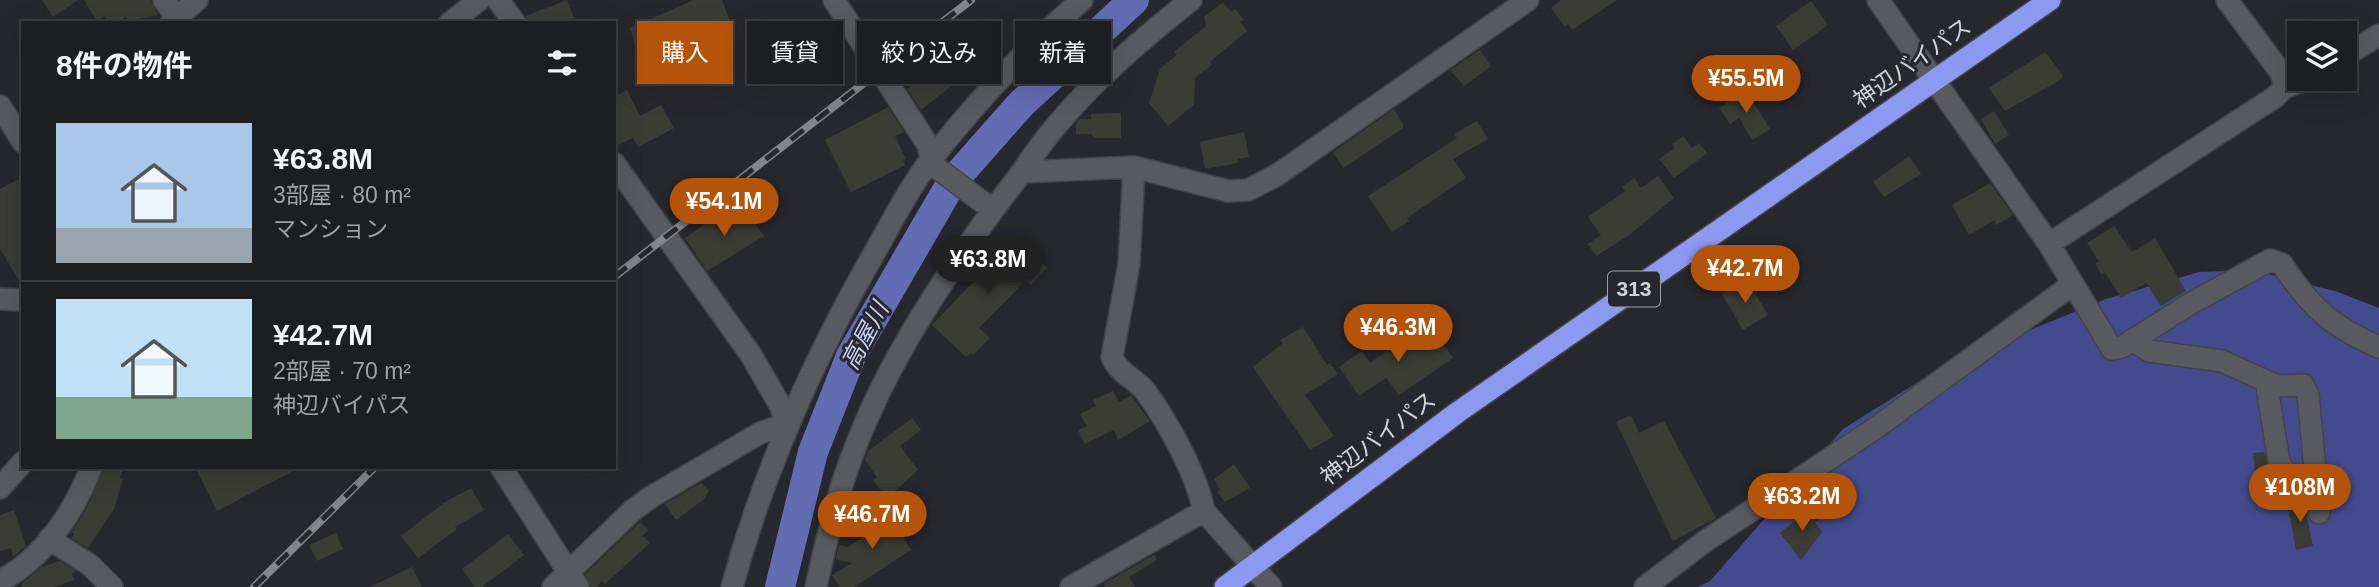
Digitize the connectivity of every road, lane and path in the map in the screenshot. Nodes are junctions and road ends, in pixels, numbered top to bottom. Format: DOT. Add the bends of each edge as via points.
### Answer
graph roads {
  1 [pos="164,0"];
  2 [pos="197,0"];
  3 [pos="479,0"];
  4 [pos="498,0"];
  5 [pos="834,0"];
  6 [pos="1082,0"];
  7 [pos="1191,0"];
  8 [pos="1528,0"];
  9 [pos="1878,0"];
  10 [pos="2050,0"];
  11 [pos="2227,0"];
  12 [pos="175,21"];
  13 [pos="177,21"];
  14 [pos="453,21"];
  15 [pos="514,21"];
  16 [pos="2379,35"];
  17 [pos="2357,49"];
  18 [pos="1936,78"];
  19 [pos="2287,87"];
  20 [pos="2284,88"];
  21 [pos="10,109"];
  22 [pos="21,137"];
  23 [pos="934,163"];
  24 [pos="616,166"];
  25 [pos="1134,167"];
  26 [pos="1022,172"];
  27 [pos="990,208"];
  28 [pos="2049,244"];
  29 [pos="2073,284"];
  30 [pos="0,299"];
  31 [pos="21,300"];
  32 [pos="2132,340"];
  33 [pos="2379,347"];
  34 [pos="2266,381"];
  35 [pos="786,424"];
  36 [pos="21,464"];
  37 [pos="90,469"];
  38 [pos="502,469"];
  39 [pos="2317,476"];
  40 [pos="0,488"];
  41 [pos="1204,511"];
  42 [pos="2319,513"];
  43 [pos="49,539"];
  44 [pos="1250,566"];
  45 [pos="0,581"];
  46 [pos="566,582"];
  47 [pos="112,587"];
  48 [pos="732,587"];
  49 [pos="816,587"];
  50 [pos="1071,587"];
  51 [pos="1224,587"];
  52 [pos="1270,587"];
  53 [pos="1645,587"];
  1 -- 12 [label="street"];
  2 -- 13 [label="street"];
  3 -- 14 [label="street"];
  4 -- 15 [label="street"];
  5 -- 23 [label="street" via="928,145"];
  6 -- 23 [label="street" via="1008,73"];
  7 -- 26 [label="street" via="1133,47 1072,108"];
  8 -- 25 [label="street" via="1277,175 1248,190 1227,191"];
  9 -- 18 [label="street"];
  10 -- 18 [label="highway, 神辺バイパス / 313"];
  11 -- 20 [label="street" via="2281,74"];
  16 -- 17 [label="street"];
  18 -- 28 [label="street"];
  18 -- 44 [label="highway, 神辺バイパス / 313" via="1458,412"];
  19 -- 20 [label="street"];
  20 -- 28 [label="street"];
  21 -- 22 [label="street"];
  23 -- 27 [label="street"];
  23 -- 35 [label="street" via="834,324"];
  24 -- 35 [label="street" via="751,355"];
  25 -- 26 [label="street"];
  25 -- 41 [label="street" via="1129,264 1112,357 1116,367 1145,391 1195,479"];
  26 -- 27 [label="street"];
  27 -- 49 [label="street" via="891,367 844,478"];
  28 -- 29 [label="street"];
  29 -- 32 [label="street" via="2112,349"];
  29 -- 53 [label="street" via="1878,427 1703,542"];
  30 -- 31 [label="street"];
  32 -- 33 [label="street" via="2270,260 2282,264 2305,299 2350,334"];
  32 -- 34 [label="street" via="2149,351 2222,360"];
  34 -- 39 [label="street" via="2279,462 2286,473"];
  34 -- 39 [label="street" via="2303,386 2308,394"];
  35 -- 46 [label="street" via="760,433 632,511"];
  35 -- 48 [label="street"];
  36 -- 40 [label="street"];
  37 -- 43 [label="street" via="80,496"];
  38 -- 46 [label="street"];
  39 -- 42 [label="street"];
  41 -- 44 [label="street"];
  41 -- 50 [label="street"];
  43 -- 45 [label="street" via="20,570"];
  43 -- 47 [label="street" via="90,565"];
  44 -- 51 [label="highway, 神辺バイパス / 313"];
  44 -- 52 [label="street"];
}
